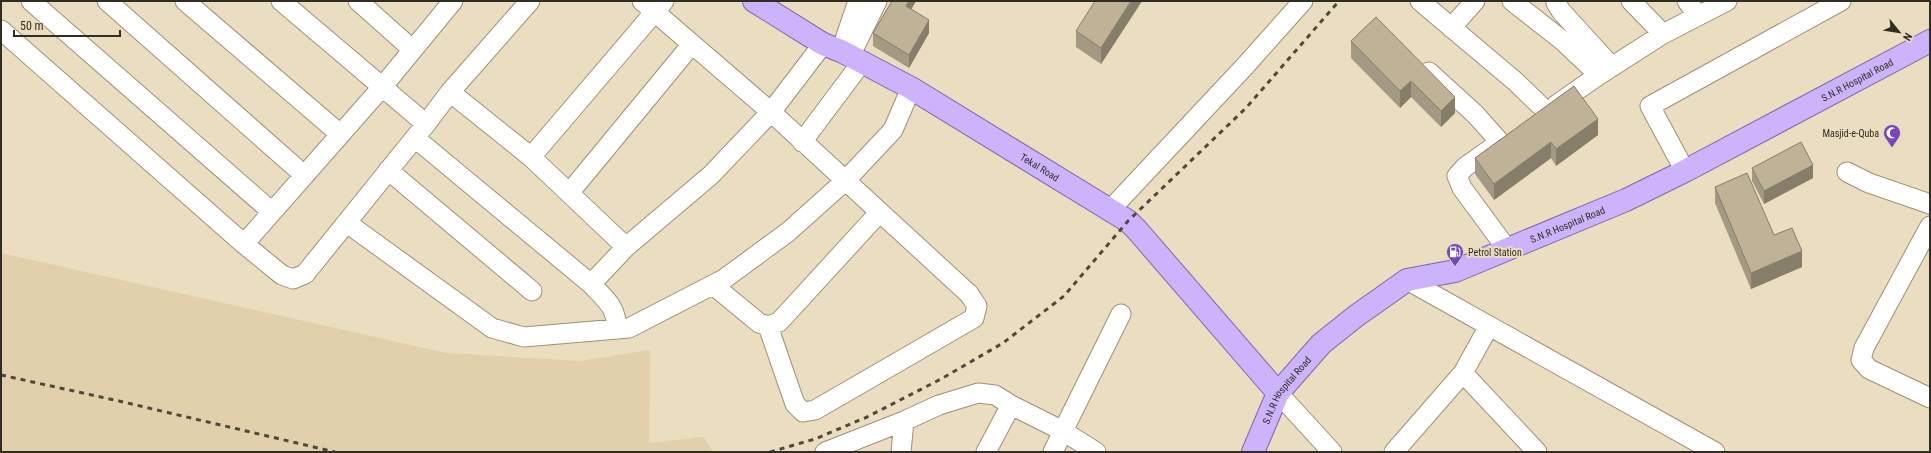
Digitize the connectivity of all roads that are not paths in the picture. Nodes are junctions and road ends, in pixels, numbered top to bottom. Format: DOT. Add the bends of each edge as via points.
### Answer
graph roads {
  1 [pos="30,1"];
  2 [pos="107,1"];
  3 [pos="185,1"];
  4 [pos="281,1"];
  5 [pos="358,1"];
  6 [pos="530,1"];
  7 [pos="754,1"];
  8 [pos="858,1"];
  9 [pos="877,1"];
  10 [pos="1303,1"];
  11 [pos="1420,1"];
  12 [pos="1475,1"];
  13 [pos="1512,1"];
  14 [pos="1557,1"];
  15 [pos="1631,1"];
  16 [pos="1727,1"];
  17 [pos="1841,1"];
  18 [pos="445,4"];
  19 [pos="654,5"];
  20 [pos="1693,8"];
  21 [pos="1451,28"];
  22 [pos="1,30"];
  23 [pos="1663,34"];
  24 [pos="1930,41"];
  25 [pos="692,44"];
  26 [pos="413,50"];
  27 [pos="844,53"];
  28 [pos="1414,58"];
  29 [pos="1605,71"];
  30 [pos="383,86"];
  31 [pos="911,88"];
  32 [pos="450,92"];
  33 [pos="771,112"];
  34 [pos="421,131"];
  35 [pos="340,134"];
  36 [pos="802,142"];
  37 [pos="531,157"];
  38 [pos="388,170"];
  39 [pos="1685,171"];
  40 [pos="1847,172"];
  41 [pos="304,175"];
  42 [pos="845,182"];
  43 [pos="570,192"];
  44 [pos="1930,204"];
  45 [pos="1110,210"];
  46 [pos="272,212"];
  47 [pos="879,213"];
  48 [pos="347,223"];
  49 [pos="1930,226"];
  50 [pos="244,244"];
  51 [pos="626,246"];
  52 [pos="1507,249"];
  53 [pos="1407,280"];
  54 [pos="591,284"];
  55 [pos="713,285"];
  56 [pos="532,291"];
  57 [pos="1122,314"];
  58 [pos="768,326"];
  59 [pos="1489,326"];
  60 [pos="617,329"];
  61 [pos="1463,373"];
  62 [pos="1278,393"];
  63 [pos="1930,398"];
  64 [pos="1011,405"];
  65 [pos="904,421"];
  66 [pos="1063,431"];
  67 [pos="1323,448"];
  68 [pos="825,452"];
  69 [pos="901,452"];
  70 [pos="986,452"];
  71 [pos="1052,452"];
  72 [pos="1096,452"];
  73 [pos="1253,452"];
  74 [pos="1394,452"];
  75 [pos="1537,452"];
  76 [pos="1715,452"];
  1 -- 46 [label="street"];
  2 -- 41 [label="street"];
  3 -- 35 [label="street"];
  4 -- 30 [label="street"];
  5 -- 26 [label="street"];
  6 -- 32 [label="street"];
  7 -- 27 [label="main road, Tekal Road"];
  8 -- 27 [label="street"];
  9 -- 27 [label="street"];
  10 -- 45 [label="street"];
  11 -- 21 [label="street"];
  12 -- 21 [label="street"];
  13 -- 29 [label="street"];
  14 -- 29 [label="street" via="1561,11"];
  15 -- 23 [label="street"];
  16 -- 20 [label="street"];
  17 -- 39 [label="street" via="1650,106"];
  18 -- 26 [label="street"];
  19 -- 25 [label="street"];
  19 -- 37 [label="street"];
  20 -- 23 [label="street"];
  21 -- 29 [label="street" via="1516,82 1540,116"];
  22 -- 50 [label="street"];
  23 -- 29 [label="street"];
  24 -- 39 [label="main road, S.N.R Hospital Road"];
  25 -- 33 [label="street"];
  25 -- 43 [label="street"];
  26 -- 30 [label="street"];
  27 -- 31 [label="main road, Tekal Road"];
  27 -- 33 [label="street"];
  27 -- 36 [label="street"];
  28 -- 52 [label="street" via="1475,114 1507,138 1465,167 1458,176 1462,188"];
  30 -- 34 [label="street"];
  30 -- 35 [label="street"];
  31 -- 42 [label="street" via="893,130"];
  31 -- 45 [label="main road, Tekal Road"];
  32 -- 34 [label="street"];
  32 -- 37 [label="street"];
  33 -- 36 [label="street"];
  33 -- 51 [label="street" via="711,175"];
  34 -- 38 [label="street"];
  34 -- 54 [label="street"];
  35 -- 41 [label="street"];
  36 -- 42 [label="street"];
  37 -- 43 [label="street"];
  38 -- 48 [label="street"];
  38 -- 56 [label="street"];
  39 -- 52 [label="main road, S.N.R Hospital Road" via="1626,200"];
  40 -- 44 [label="street" via="1869,183"];
  41 -- 46 [label="street"];
  42 -- 47 [label="street"];
  42 -- 55 [label="street" via="788,232"];
  43 -- 51 [label="street"];
  45 -- 62 [label="main road, Tekal Road" via="1138,230"];
  46 -- 50 [label="street"];
  47 -- 58 [label="street" via="779,322"];
  47 -- 58 [label="street" via="969,294 977,306 974,318 815,410 803,412 794,404"];
  48 -- 50 [label="street" via="305,274 293,279 282,275"];
  48 -- 60 [label="street" via="492,328 524,337"];
  49 -- 63 [label="street" via="1864,348 1861,360 1869,369"];
  51 -- 54 [label="street"];
  52 -- 53 [label="main road, S.N.R Hospital Road" via="1455,271"];
  53 -- 59 [label="street"];
  53 -- 62 [label="main road, S.N.R Hospital Road" via="1321,344"];
  54 -- 60 [label="street" via="609,303 616,316"];
  55 -- 58 [label="street" via="759,323"];
  55 -- 60 [label="street" via="628,328"];
  57 -- 66 [label="street"];
  59 -- 61 [label="street"];
  59 -- 76 [label="street"];
  61 -- 74 [label="street"];
  61 -- 75 [label="street"];
  62 -- 67 [label="street"];
  62 -- 73 [label="main road, S.N.R Hospital Road"];
  64 -- 65 [label="street" via="995,395 978,393"];
  64 -- 66 [label="street"];
  64 -- 70 [label="street"];
  65 -- 68 [label="street"];
  65 -- 69 [label="street"];
  66 -- 71 [label="street"];
  66 -- 72 [label="street"];
}
